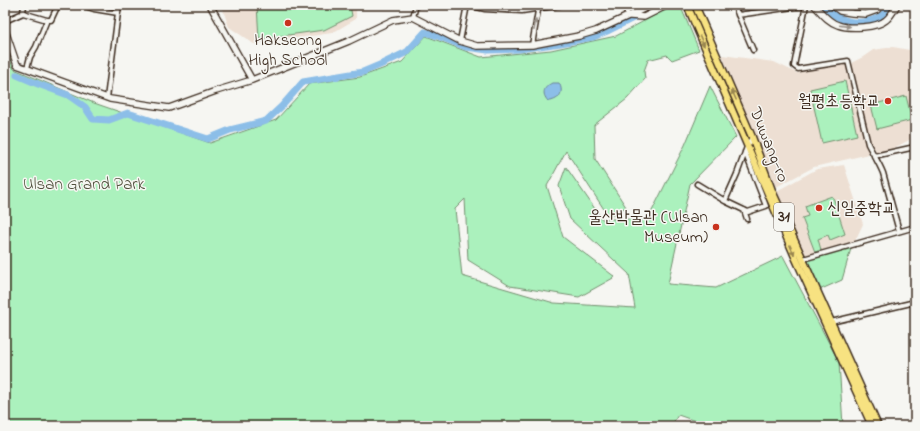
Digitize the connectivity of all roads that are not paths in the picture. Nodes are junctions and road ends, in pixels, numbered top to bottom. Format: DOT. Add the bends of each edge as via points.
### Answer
graph roads {
  1 [pos="24,5"];
  2 [pos="58,5"];
  3 [pos="82,5"];
  4 [pos="119,5"];
  5 [pos="210,5"];
  6 [pos="416,5"];
  7 [pos="468,5"];
  8 [pos="505,5"];
  9 [pos="560,5"];
  10 [pos="620,5"];
  11 [pos="645,5"];
  12 [pos="652,5"];
  13 [pos="664,5"];
  14 [pos="668,5"];
  15 [pos="686,5"];
  16 [pos="695,5"];
  17 [pos="734,5"];
  18 [pos="806,5"];
  19 [pos="814,5"];
  20 [pos="832,5"];
  21 [pos="882,5"];
  22 [pos="898,5"];
  23 [pos="89,6"];
  24 [pos="539,7"];
  25 [pos="503,11"];
  26 [pos="23,13"];
  27 [pos="118,13"];
  28 [pos="738,15"];
  29 [pos="630,16"];
  30 [pos="413,17"];
  31 [pos="641,17"];
  32 [pos="47,20"];
  33 [pos="5,21"];
  34 [pos="5,30"];
  35 [pos="460,41"];
  36 [pos="532,45"];
  37 [pos="753,50"];
  38 [pos="27,68"];
  39 [pos="252,80"];
  40 [pos="107,98"];
  41 [pos="752,137"];
  42 [pos="915,147"];
  43 [pos="746,149"];
  44 [pos="874,156"];
  45 [pos="697,184"];
  46 [pos="725,201"];
  47 [pos="744,210"];
  48 [pos="747,219"];
  49 [pos="915,227"];
  50 [pos="899,231"];
  51 [pos="803,259"];
  52 [pos="915,302"];
  53 [pos="831,322"];
  54 [pos="872,426"];
  55 [pos="878,426"];
  1 -- 26 [label="street"];
  2 -- 32 [label="street" via="51,20"];
  3 -- 23 [label="street"];
  4 -- 27 [label="street"];
  5 -- 39 [label="street"];
  6 -- 30 [label="street"];
  7 -- 25 [label="street"];
  7 -- 35 [label="street"];
  8 -- 25 [label="street"];
  9 -- 24 [label="street"];
  10 -- 29 [label="street"];
  11 -- 29 [label="street"];
  12 -- 29 [label="street"];
  13 -- 31 [label="street"];
  14 -- 31 [label="street"];
  15 -- 43 [label="main road, one-way" via="741,129"];
  41 -- 16 [label="main road, Duwang-ro / 31, one-way"];
  17 -- 28 [label="street"];
  18 -- 28 [label="street"];
  18 -- 44 [label="street" via="795,68 798,70 848,60 868,144"];
  19 -- 22 [label="street, one-way" via="837,25 858,28 886,20"];
  20 -- 21 [label="street" via="840,11 866,14"];
  23 -- 27 [label="street"];
  24 -- 25 [label="street" via="522,11"];
  36 -- 24 [label="street, one-way"];
  26 -- 32 [label="street"];
  26 -- 33 [label="street"];
  27 -- 40 [label="street"];
  28 -- 37 [label="street"];
  29 -- 31 [label="street"];
  29 -- 36 [label="street" via="596,31"];
  30 -- 35 [label="street"];
  30 -- 39 [label="street" via="393,20 349,41"];
  32 -- 38 [label="street"];
  34 -- 38 [label="street" via="17,65"];
  35 -- 36 [label="street" via="477,46"];
  38 -- 40 [label="street"];
  39 -- 40 [label="street" via="170,108"];
  41 -- 43 [label="street"];
  41 -- 51 [label="main road, Duwang-ro / 31" via="773,193"];
  42 -- 44 [label="street"];
  43 -- 46 [label="street"];
  43 -- 47 [label="street" via="766,206 748,212"];
  43 -- 54 [label="main road, one-way"];
  44 -- 50 [label="street" via="883,173"];
  45 -- 46 [label="street"];
  46 -- 47 [label="street"];
  47 -- 48 [label="street"];
  49 -- 50 [label="street"];
  50 -- 51 [label="street"];
  51 -- 53 [label="main road, Duwang-ro / 31"];
  52 -- 53 [label="street"];
  53 -- 55 [label="main road, Duwang-ro / 31"];
}
